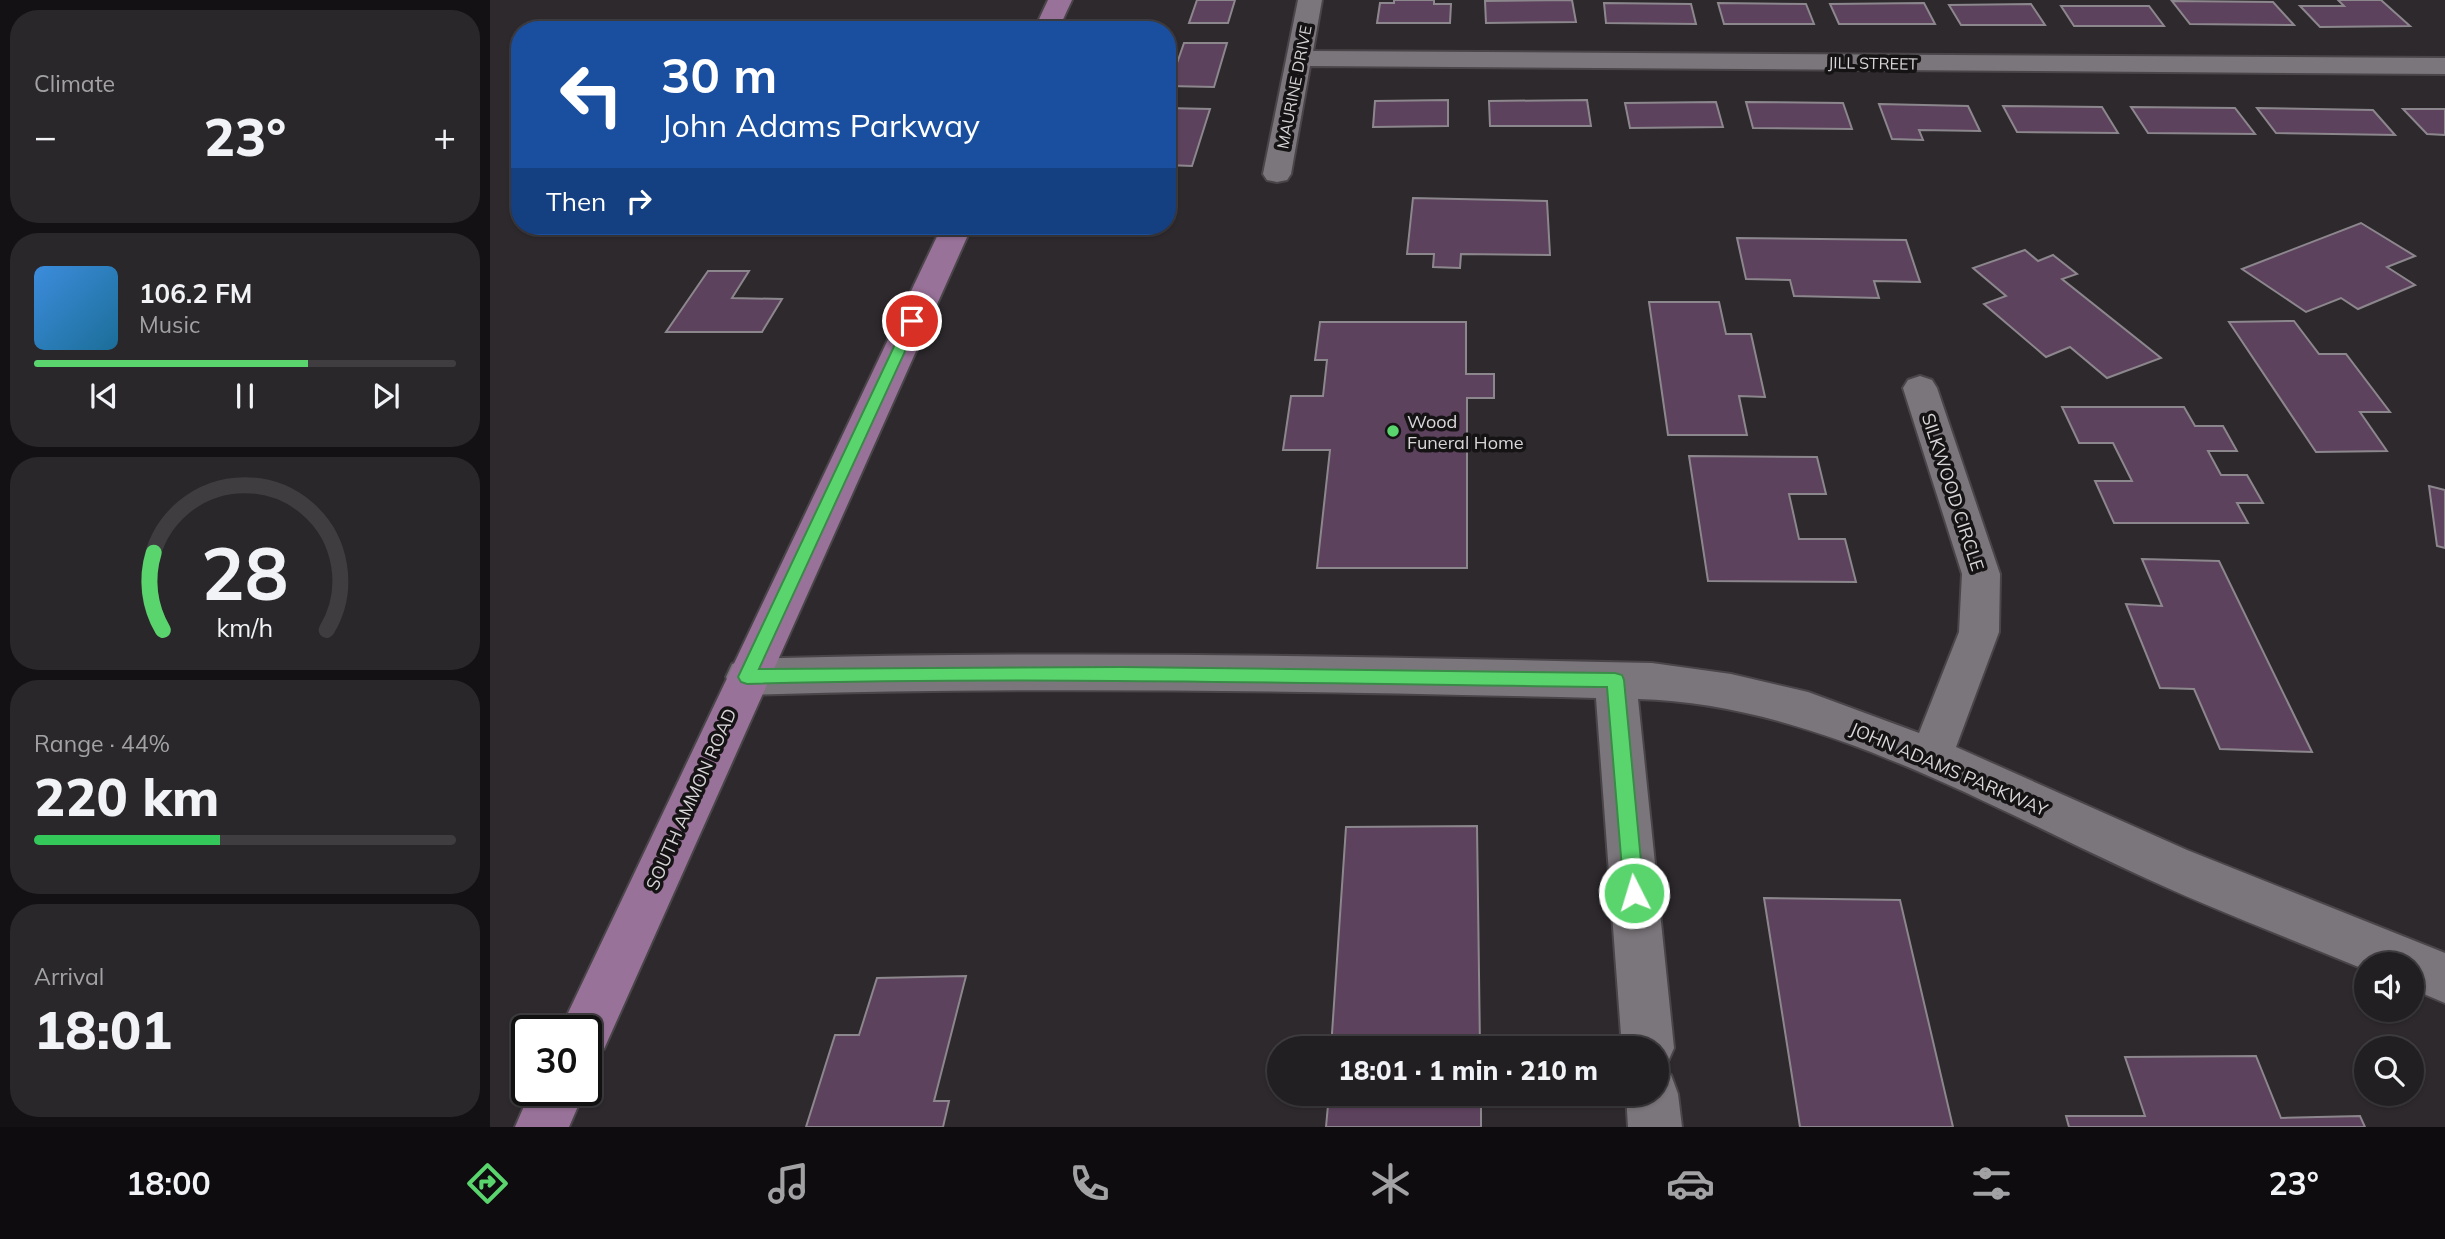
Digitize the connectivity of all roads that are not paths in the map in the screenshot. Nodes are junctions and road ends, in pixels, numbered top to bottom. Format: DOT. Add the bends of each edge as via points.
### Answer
graph roads {
  1 [pos="1060,0"];
  2 [pos="1310,0"];
  3 [pos="1050,21"];
  4 [pos="1300,58"];
  5 [pos="2445,65"];
  6 [pos="1277,174"];
  7 [pos="953,235"];
  8 [pos="1920,388"];
  9 [pos="747,677"];
  10 [pos="1615,680"];
  11 [pos="1931,757"];
  12 [pos="2381,952"];
  13 [pos="2424,969"];
  14 [pos="2445,978"];
  15 [pos="593,1015"];
  16 [pos="1647,1036"];
  17 [pos="552,1106"];
  18 [pos="1653,1106"];
  19 [pos="542,1127"];
  20 [pos="1655,1127"];
  1 -- 3 [label="main road"];
  2 -- 4 [label="street, MAURINE DRIVE"];
  4 -- 5 [label="street, JILL STREET"];
  4 -- 6 [label="street, MAURINE DRIVE"];
  7 -- 9 [label="main road, SOUTH AMMON ROAD"];
  8 -- 11 [label="street, SILKWOOD CIRCLE" via="1981,574 1979,632"];
  9 -- 10 [label="street, JOHN ADAMS PARKWAY" via="1122,674"];
  9 -- 15 [label="main road, SOUTH AMMON ROAD"];
  10 -- 11 [label="street, JOHN ADAMS PARKWAY" via="1731,692 1808,711"];
  10 -- 16 [label="street"];
  11 -- 12 [label="street, JOHN ADAMS PARKWAY" via="2172,867"];
  13 -- 14 [label="street, JOHN ADAMS PARKWAY"];
  17 -- 19 [label="main road"];
  18 -- 20 [label="street"];
}
